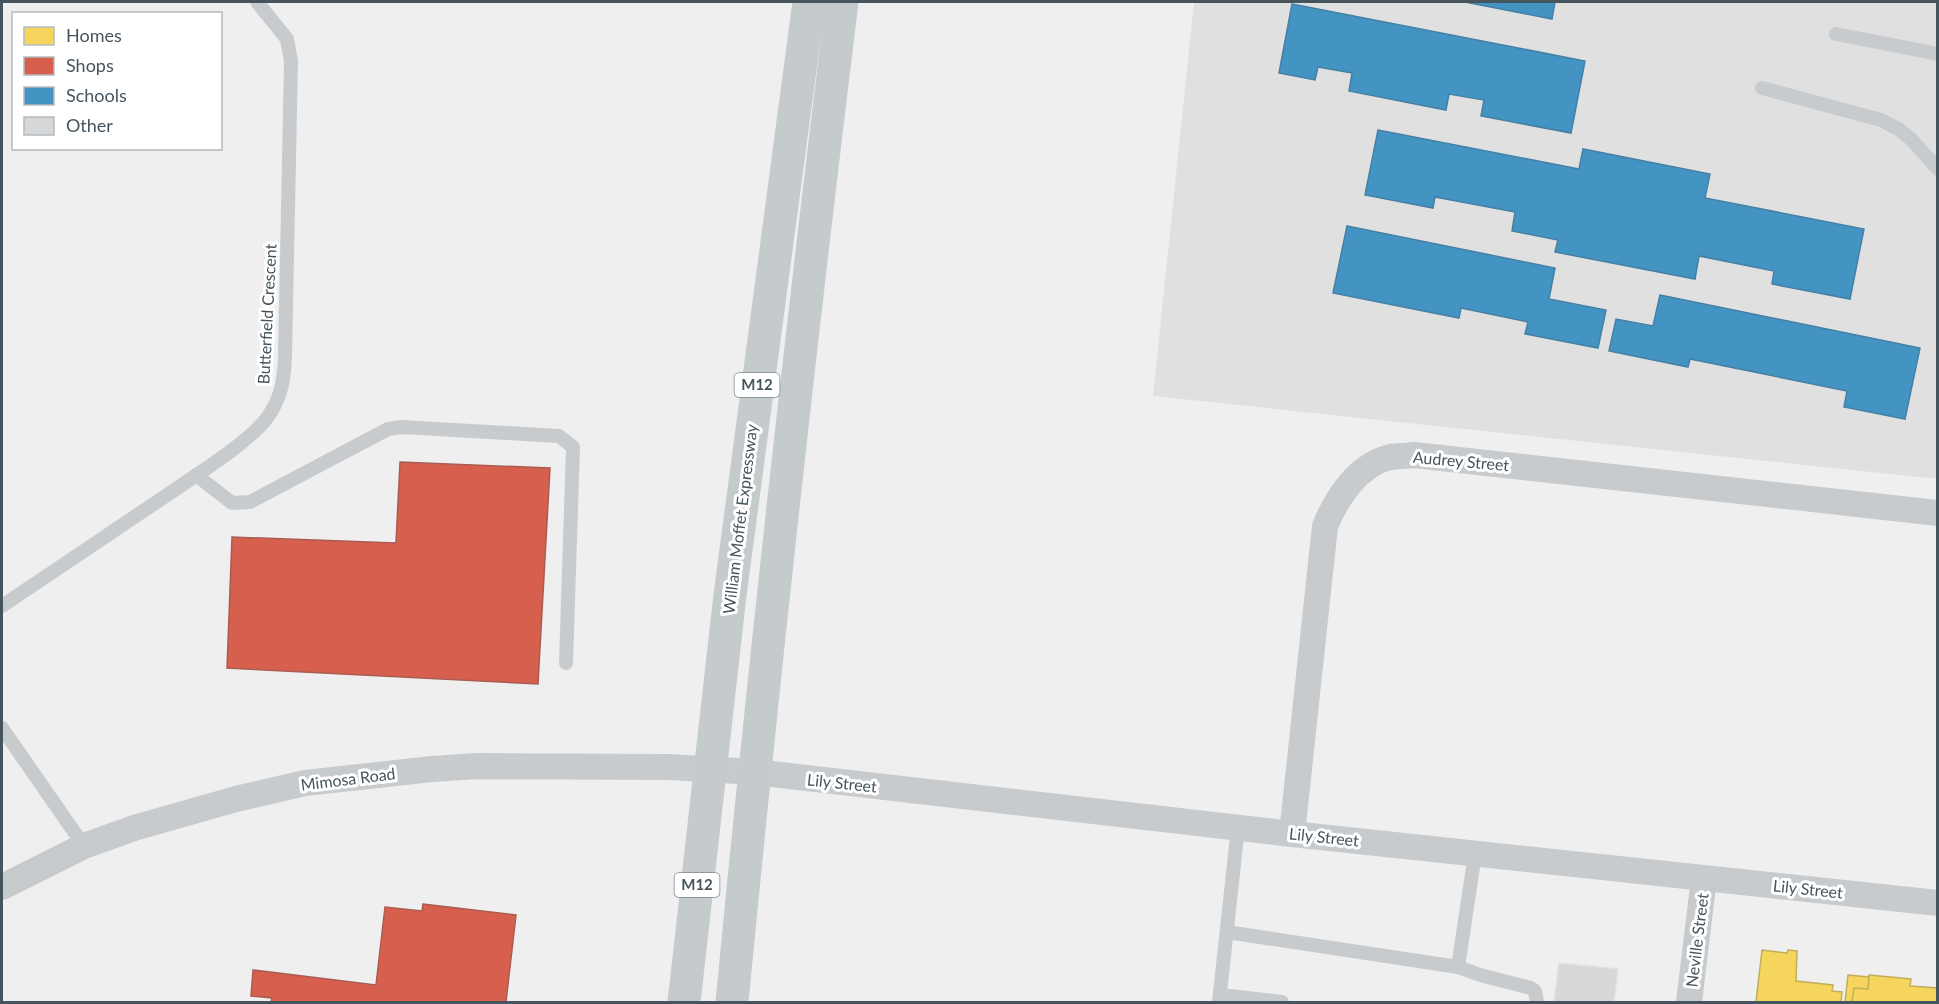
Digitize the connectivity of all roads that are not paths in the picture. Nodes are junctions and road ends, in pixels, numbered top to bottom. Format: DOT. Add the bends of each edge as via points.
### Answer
graph roads {
  1 [pos="257,2"];
  2 [pos="809,2"];
  3 [pos="842,2"];
  4 [pos="1836,34"];
  5 [pos="1938,54"];
  6 [pos="1762,88"];
  7 [pos="1938,169"];
  8 [pos="196,475"];
  9 [pos="1938,513"];
  10 [pos="2,606"];
  11 [pos="566,663"];
  12 [pos="3,732"];
  13 [pos="712,769"];
  14 [pos="755,772"];
  15 [pos="1238,827"];
  16 [pos="1292,834"];
  17 [pos="84,846"];
  18 [pos="1475,854"];
  19 [pos="1704,878"];
  20 [pos="2,887"];
  21 [pos="1938,903"];
  22 [pos="1227,932"];
  23 [pos="1458,967"];
  24 [pos="1220,999"];
  25 [pos="684,1002"];
  26 [pos="732,1002"];
  27 [pos="1282,1002"];
  28 [pos="1537,1002"];
  29 [pos="1689,1002"];
  1 -- 8 [label="lane, Butterfield Crescent" via="287,39 291,61 284,377 279,399 266,419"];
  2 -- 13 [label="main road, William Moffet Expressway / M12" via="748,456"];
  3 -- 14 [label="main road, M12"];
  4 -- 5 [label="lane"];
  6 -- 7 [label="lane" via="1881,120 1911,139"];
  8 -- 10 [label="lane, Butterfield Crescent"];
  8 -- 11 [label="lane" via="232,503 250,502 388,429 560,436 573,447"];
  9 -- 16 [label="street, Audrey Street" via="1414,455 1389,458 1348,485 1335,502 1325,526"];
  12 -- 17 [label="lane"];
  13 -- 14 [label="street, Lily Street"];
  13 -- 17 [label="street, Mimosa Road" via="478,766 305,783 166,818"];
  13 -- 25 [label="main road, William Moffet Expressway / M12"];
  14 -- 15 [label="street, Lily Street"];
  14 -- 26 [label="main road, M12"];
  15 -- 16 [label="street, Lily Street"];
  15 -- 22 [label="lane"];
  16 -- 18 [label="street, Lily Street"];
  17 -- 20 [label="street, Mimosa Road"];
  18 -- 19 [label="street, Lily Street"];
  18 -- 23 [label="lane"];
  19 -- 21 [label="street, Lily Street"];
  19 -- 29 [label="street, Neville Street"];
  22 -- 23 [label="lane"];
  22 -- 24 [label="lane"];
  23 -- 28 [label="lane" via="1531,987"];
  24 -- 27 [label="lane"];
}
